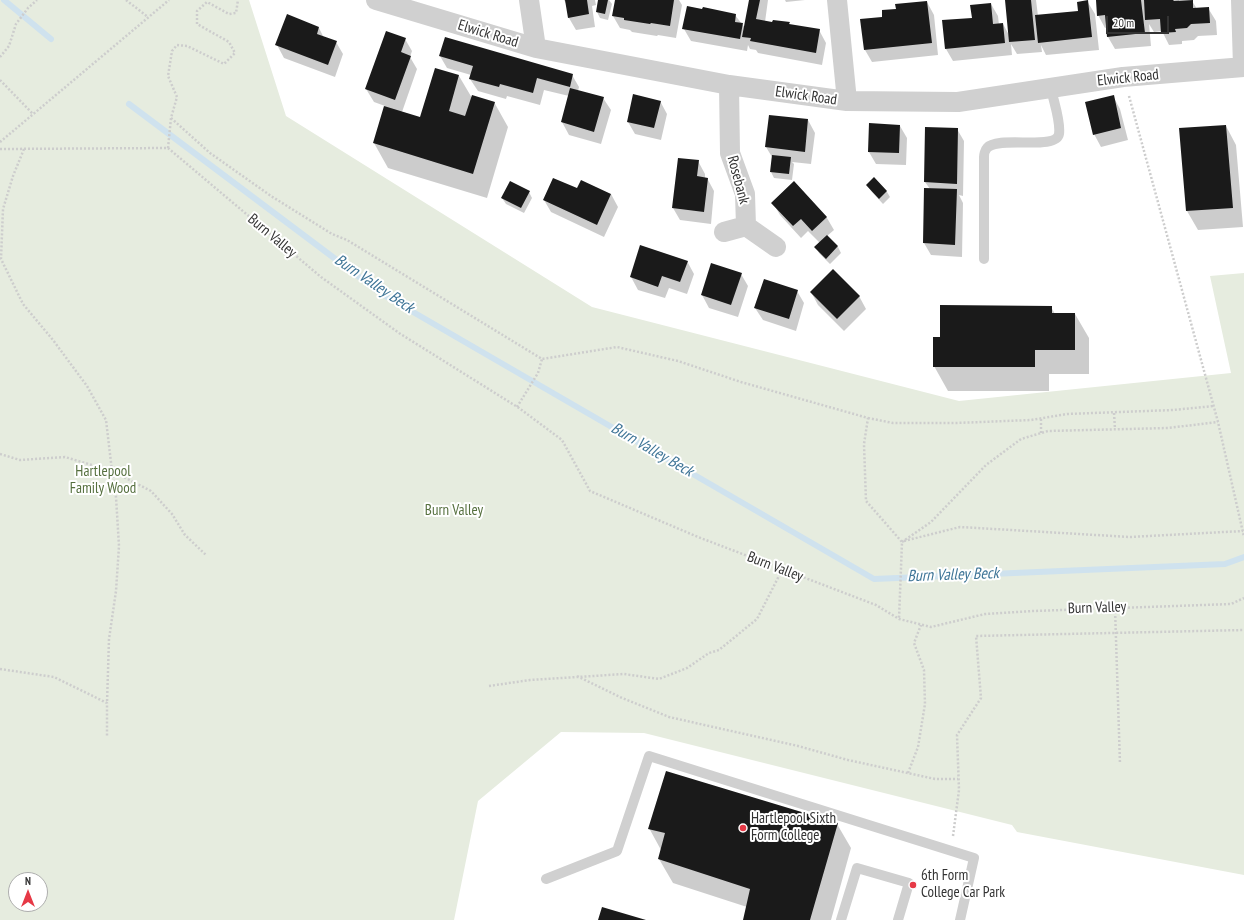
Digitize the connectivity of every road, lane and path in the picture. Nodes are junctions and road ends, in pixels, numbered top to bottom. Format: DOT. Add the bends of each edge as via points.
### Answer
graph roads {
  1 [pos="37,0"];
  2 [pos="126,0"];
  3 [pos="169,0"];
  4 [pos="238,0"];
  5 [pos="376,0"];
  6 [pos="529,0"];
  7 [pos="837,0"];
  8 [pos="1241,0"];
  9 [pos="148,17"];
  10 [pos="536,48"];
  11 [pos="0,57"];
  12 [pos="1244,67"];
  13 [pos="1123,77"];
  14 [pos="0,80"];
  15 [pos="729,86"];
  16 [pos="1051,88"];
  17 [pos="847,101"];
  18 [pos="33,114"];
  19 [pos="171,118"];
  20 [pos="0,142"];
  21 [pos="168,148"];
  22 [pos="0,149"];
  23 [pos="24,149"];
  24 [pos="746,226"];
  25 [pos="724,232"];
  26 [pos="776,248"];
  27 [pos="984,259"];
  28 [pos="542,359"];
  29 [pos="1214,406"];
  30 [pos="517,407"];
  31 [pos="1114,413"];
  32 [pos="868,418"];
  33 [pos="1040,419"];
  34 [pos="1218,422"];
  35 [pos="1115,429"];
  36 [pos="1041,433"];
  37 [pos="0,454"];
  38 [pos="112,471"];
  39 [pos="1244,531"];
  40 [pos="1244,537"];
  41 [pos="902,542"];
  42 [pos="206,555"];
  43 [pos="782,570"];
  44 [pos="1244,598"];
  45 [pos="1116,608"];
  46 [pos="899,619"];
  47 [pos="921,625"];
  48 [pos="1244,630"];
  49 [pos="1116,632"];
  50 [pos="0,669"];
  51 [pos="577,676"];
  52 [pos="489,686"];
  53 [pos="107,703"];
  54 [pos="107,737"];
  55 [pos="1120,764"];
  56 [pos="908,773"];
  57 [pos="958,779"];
  58 [pos="952,851"];
  59 [pos="546,879"];
  60 [pos="841,920"];
  61 [pos="898,920"];
  62 [pos="960,920"];
  1 -- 11 [label="path" via="16,24 9,46"];
  2 -- 9 [label="path"];
  3 -- 9 [label="path"];
  4 -- 19 [label="path" via="236,13 229,14 207,2 197,11 197,24 229,42 235,53 224,64 187,46 177,45 172,51 168,76 176,97"];
  5 -- 10 [label="street, Elwick Road"];
  6 -- 10 [label="street"];
  7 -- 17 [label="street"];
  8 -- 12 [label="street"];
  9 -- 18 [label="path"];
  10 -- 15 [label="street, Elwick Road"];
  12 -- 13 [label="street, Elwick Road"];
  13 -- 16 [label="street, Elwick Road"];
  13 -- 29 [label="path"];
  14 -- 18 [label="path"];
  15 -- 17 [label="street, Elwick Road"];
  15 -- 24 [label="street, Rosebank" via="730,153 745,194"];
  16 -- 17 [label="street, Elwick Road" via="958,102"];
  16 -- 27 [label="lane" via="1058,122 1057,138 1044,142 995,144 987,148 984,157"];
  18 -- 20 [label="path"];
  19 -- 21 [label="path"];
  19 -- 28 [label="path" via="210,153 271,196"];
  21 -- 23 [label="path"];
  21 -- 30 [label="path, Burn Valley" via="321,277 399,333"];
  22 -- 23 [label="path"];
  23 -- 38 [label="path" via="12,176 3,209 1,260 23,304 87,386 106,420"];
  24 -- 25 [label="street, Rosebank"];
  24 -- 26 [label="street, Rosebank"];
  28 -- 30 [label="path" via="538,373"];
  28 -- 32 [label="path" via="617,347 678,361 741,382"];
  29 -- 31 [label="path"];
  29 -- 34 [label="path"];
  30 -- 43 [label="path, Burn Valley" via="562,440 590,491 698,538"];
  31 -- 33 [label="path" via="1067,414"];
  31 -- 35 [label="path"];
  32 -- 33 [label="path" via="893,423"];
  32 -- 41 [label="path" via="864,444 866,501"];
  33 -- 36 [label="path"];
  34 -- 35 [label="path" via="1168,428"];
  34 -- 39 [label="path"];
  35 -- 36 [label="path"];
  36 -- 41 [label="path" via="1021,439 986,465 931,522"];
  37 -- 38 [label="path" via="20,460 66,457"];
  38 -- 42 [label="path" via="151,491 172,514 186,535"];
  38 -- 53 [label="path" via="119,546 109,639"];
  39 -- 40 [label="path"];
  39 -- 41 [label="path" via="1130,537 960,527"];
  41 -- 46 [label="path"];
  43 -- 46 [label="path, Burn Valley" via="876,605"];
  43 -- 51 [label="path" via="757,619 719,650 709,653 687,668 659,679 624,674"];
  44 -- 45 [label="path, Burn Valley" via="1231,604"];
  45 -- 47 [label="path, Burn Valley" via="985,614 931,628"];
  45 -- 49 [label="path"];
  46 -- 47 [label="path, Burn Valley"];
  47 -- 56 [label="path" via="914,643 924,670 925,704 918,747"];
  48 -- 49 [label="path"];
  49 -- 55 [label="path"];
  49 -- 57 [label="path" via="976,636 981,698 957,735"];
  50 -- 53 [label="path" via="54,677"];
  51 -- 52 [label="path"];
  51 -- 56 [label="path" via="669,717"];
  53 -- 54 [label="path"];
  56 -- 57 [label="path" via="935,779"];
  57 -- 58 [label="path"];
  58 -- 59 [label="lane" via="649,756 617,851"];
  58 -- 62 [label="lane" via="974,858"];
  60 -- 61 [label="lane" via="857,868 909,883"];
}
